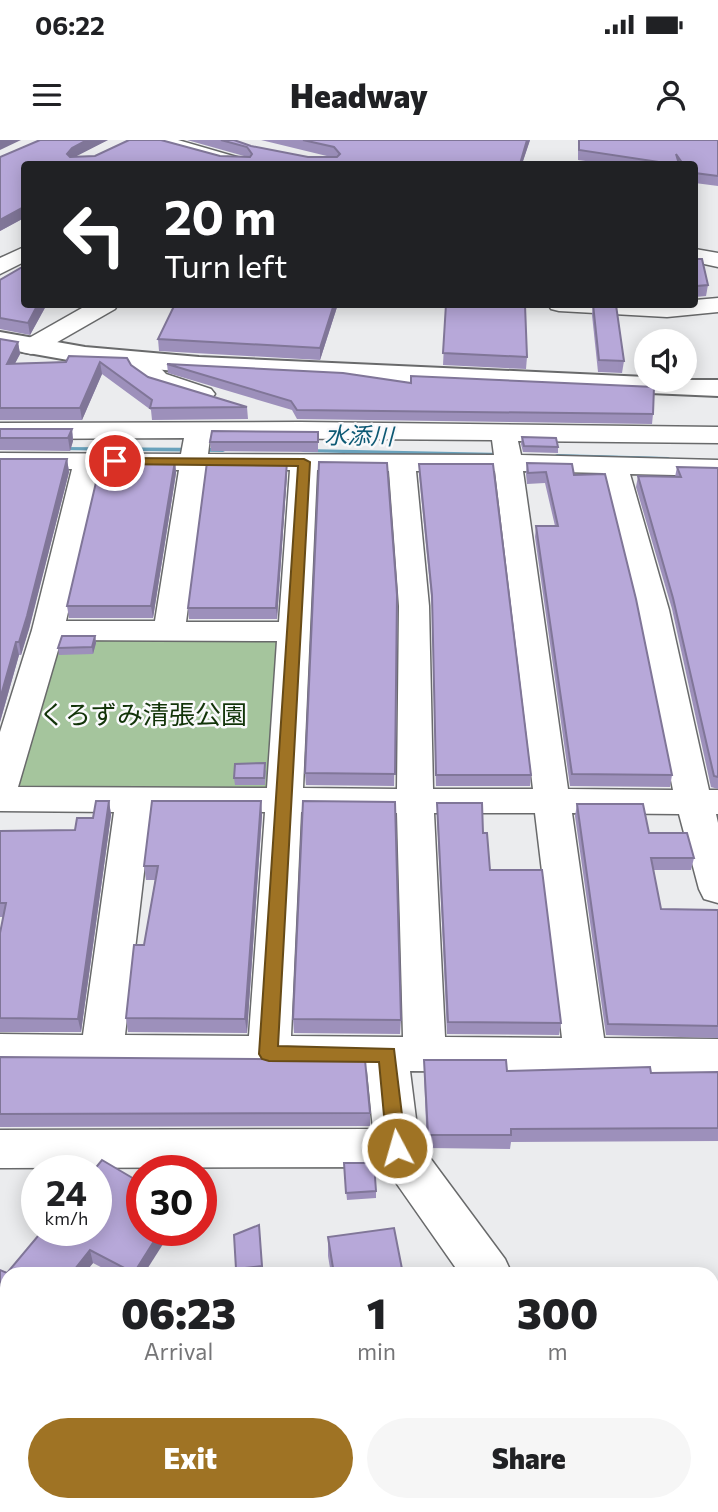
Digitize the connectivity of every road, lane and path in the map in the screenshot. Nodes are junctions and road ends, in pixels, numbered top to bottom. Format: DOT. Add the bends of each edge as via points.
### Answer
graph roads {
  1 [pos="158,140"];
  2 [pos="230,161"];
  3 [pos="21,255"];
  4 [pos="698,257"];
  5 [pos="718,260"];
  6 [pos="0,267"];
  7 [pos="718,305"];
  8 [pos="698,307"];
  9 [pos="100,308"];
  10 [pos="631,308"];
  11 [pos="687,308"];
  12 [pos="0,340"];
  13 [pos="31,347"];
  14 [pos="139,360"];
  15 [pos="718,388"];
  16 [pos="220,400"];
  17 [pos="245,407"];
  18 [pos="198,430"];
  19 [pos="0,431"];
  20 [pos="718,435"];
  21 [pos="302,446"];
  22 [pos="507,450"];
  23 [pos="0,461"];
  24 [pos="88,461"];
  25 [pos="194,461"];
  26 [pos="402,463"];
  27 [pos="614,465"];
  28 [pos="716,475"];
  29 [pos="48,630"];
  30 [pos="169,631"];
  31 [pos="295,632"];
  32 [pos="0,789"];
  33 [pos="0,799"];
  34 [pos="134,799"];
  35 [pos="285,799"];
  36 [pos="415,801"];
  37 [pos="706,802"];
  38 [pos="552,803"];
  39 [pos="718,889"];
  40 [pos="0,1051"];
  41 [pos="102,1052"];
  42 [pos="269,1054"];
  43 [pos="585,1054"];
  44 [pos="406,1055"];
  45 [pos="718,1056"];
  46 [pos="397,1148"];
  47 [pos="0,1149"];
  48 [pos="483,1267"];
  1 -- 2 [label="street"];
  3 -- 6 [label="street"];
  4 -- 5 [label="street"];
  7 -- 8 [label="street"];
  9 -- 13 [label="street"];
  10 -- 11 [label="street"];
  12 -- 13 [label="street"];
  13 -- 14 [label="street"];
  14 -- 15 [label="street"];
  14 -- 16 [label="street" via="143,370 159,381"];
  17 -- 21 [label="street" via="294,422"];
  18 -- 19 [label="street"];
  18 -- 21 [label="street"];
  18 -- 25 [label="street"];
  20 -- 22 [label="street"];
  21 -- 22 [label="street"];
  21 -- 25 [label="street"];
  21 -- 26 [label="street"];
  21 -- 31 [label="street"];
  22 -- 26 [label="street"];
  22 -- 27 [label="street"];
  22 -- 38 [label="street"];
  23 -- 24 [label="street"];
  24 -- 25 [label="street"];
  24 -- 29 [label="street"];
  25 -- 30 [label="street"];
  26 -- 36 [label="street" via="414,606"];
  27 -- 28 [label="street"];
  27 -- 37 [label="street"];
  29 -- 30 [label="street"];
  29 -- 32 [label="street"];
  30 -- 31 [label="street"];
  31 -- 35 [label="street"];
  33 -- 34 [label="street"];
  34 -- 35 [label="street"];
  34 -- 41 [label="street"];
  35 -- 36 [label="street"];
  35 -- 42 [label="street"];
  36 -- 38 [label="street"];
  36 -- 44 [label="street"];
  37 -- 38 [label="street"];
  37 -- 39 [label="street"];
  38 -- 43 [label="street"];
  40 -- 41 [label="street"];
  41 -- 42 [label="street"];
  42 -- 44 [label="street"];
  43 -- 44 [label="street"];
  43 -- 45 [label="street"];
  44 -- 46 [label="street"];
  46 -- 47 [label="street"];
  46 -- 48 [label="street"];
}
